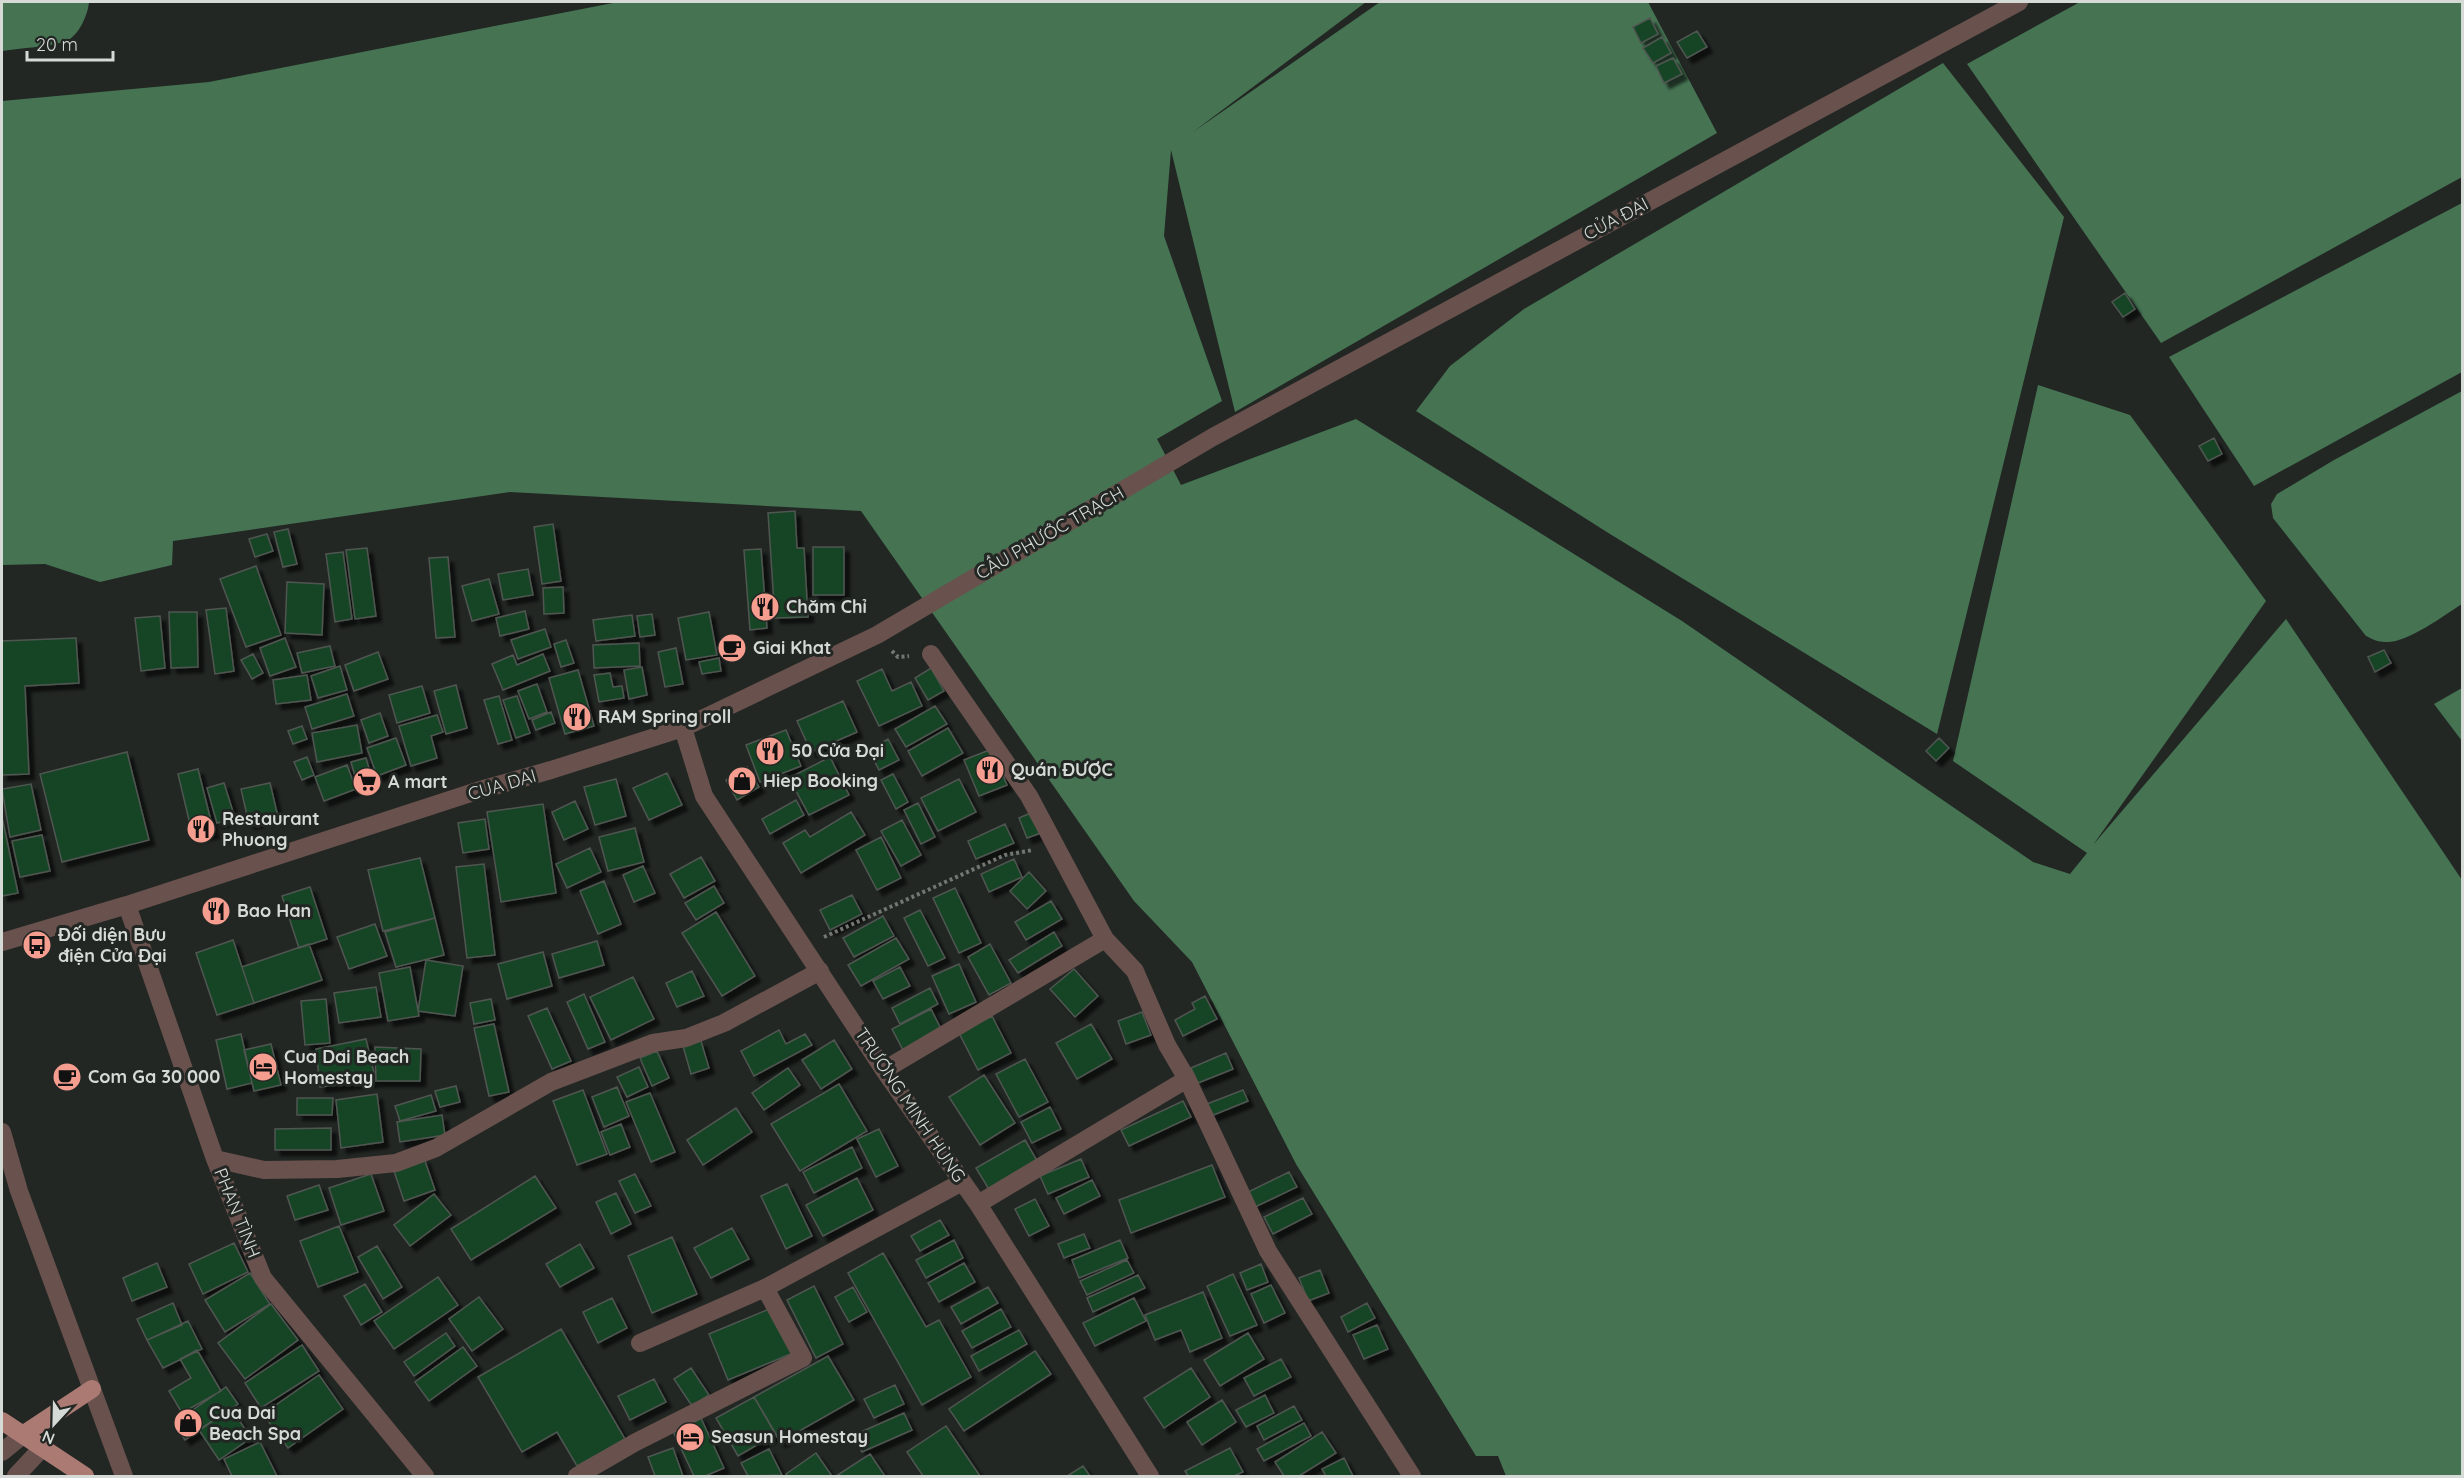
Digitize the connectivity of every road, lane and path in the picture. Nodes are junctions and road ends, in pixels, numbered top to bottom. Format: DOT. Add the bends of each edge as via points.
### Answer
graph roads {
  1 [pos="2019,2"];
  2 [pos="1213,437"];
  3 [pos="887,629"];
  4 [pos="931,654"];
  5 [pos="683,728"];
  6 [pos="1057,846"];
  7 [pos="127,905"];
  8 [pos="1105,939"];
  9 [pos="2,942"];
  10 [pos="803,947"];
  11 [pos="820,971"];
  12 [pos="884,1070"];
  13 [pos="1187,1080"];
  14 [pos="2,1132"];
  15 [pos="214,1159"];
  16 [pos="962,1182"];
  17 [pos="978,1204"];
  18 [pos="765,1288"];
  19 [pos="639,1342"];
  20 [pos="92,1389"];
  21 [pos="2,1421"];
  22 [pos="24,1434"];
  23 [pos="43,1447"];
  24 [pos="2,1452"];
  25 [pos="16,1476"];
  26 [pos="85,1476"];
  27 [pos="124,1476"];
  28 [pos="425,1476"];
  29 [pos="577,1476"];
  30 [pos="1150,1476"];
  31 [pos="1412,1476"];
  1 -- 2 [label="street, CỬA ĐẠI"];
  2 -- 3 [label="street, CẦU PHƯỚC TRẠCH"];
  3 -- 5 [label="street, CUA DAI"];
  4 -- 6 [label="street" via="1029,796"];
  5 -- 7 [label="street, CUA DAI"];
  5 -- 10 [label="street, TRƯƠNG MINH HÙNG" via="704,795"];
  6 -- 8 [label="street"];
  6 -- 10 [label="path" via="1005,855"];
  7 -- 9 [label="street, CUA DAI"];
  7 -- 15 [label="street, PHAN TÌNH"];
  8 -- 12 [label="street"];
  8 -- 13 [label="street" via="1135,971"];
  10 -- 11 [label="street, TRƯƠNG MINH HÙNG"];
  11 -- 12 [label="street, TRƯƠNG MINH HÙNG"];
  11 -- 15 [label="street" via="724,1023 686,1038 653,1043 551,1082 436,1148 396,1163 264,1170"];
  12 -- 16 [label="street, TRƯƠNG MINH HÙNG"];
  13 -- 17 [label="street"];
  13 -- 31 [label="street" via="1268,1251"];
  14 -- 20 [label="street" via="19,1191"];
  15 -- 28 [label="street, PHAN TÌNH" via="262,1278"];
  16 -- 17 [label="street, TRƯƠNG MINH HÙNG"];
  16 -- 18 [label="street"];
  17 -- 30 [label="street, TRƯƠNG MINH HÙNG"];
  18 -- 19 [label="street"];
  18 -- 29 [label="street" via="803,1358"];
  20 -- 22 [label="main road"];
  20 -- 27 [label="street"];
  21 -- 22 [label="main road"];
  22 -- 23 [label="main road"];
  22 -- 24 [label="street"];
  23 -- 25 [label="street"];
  23 -- 26 [label="main road"];
}
